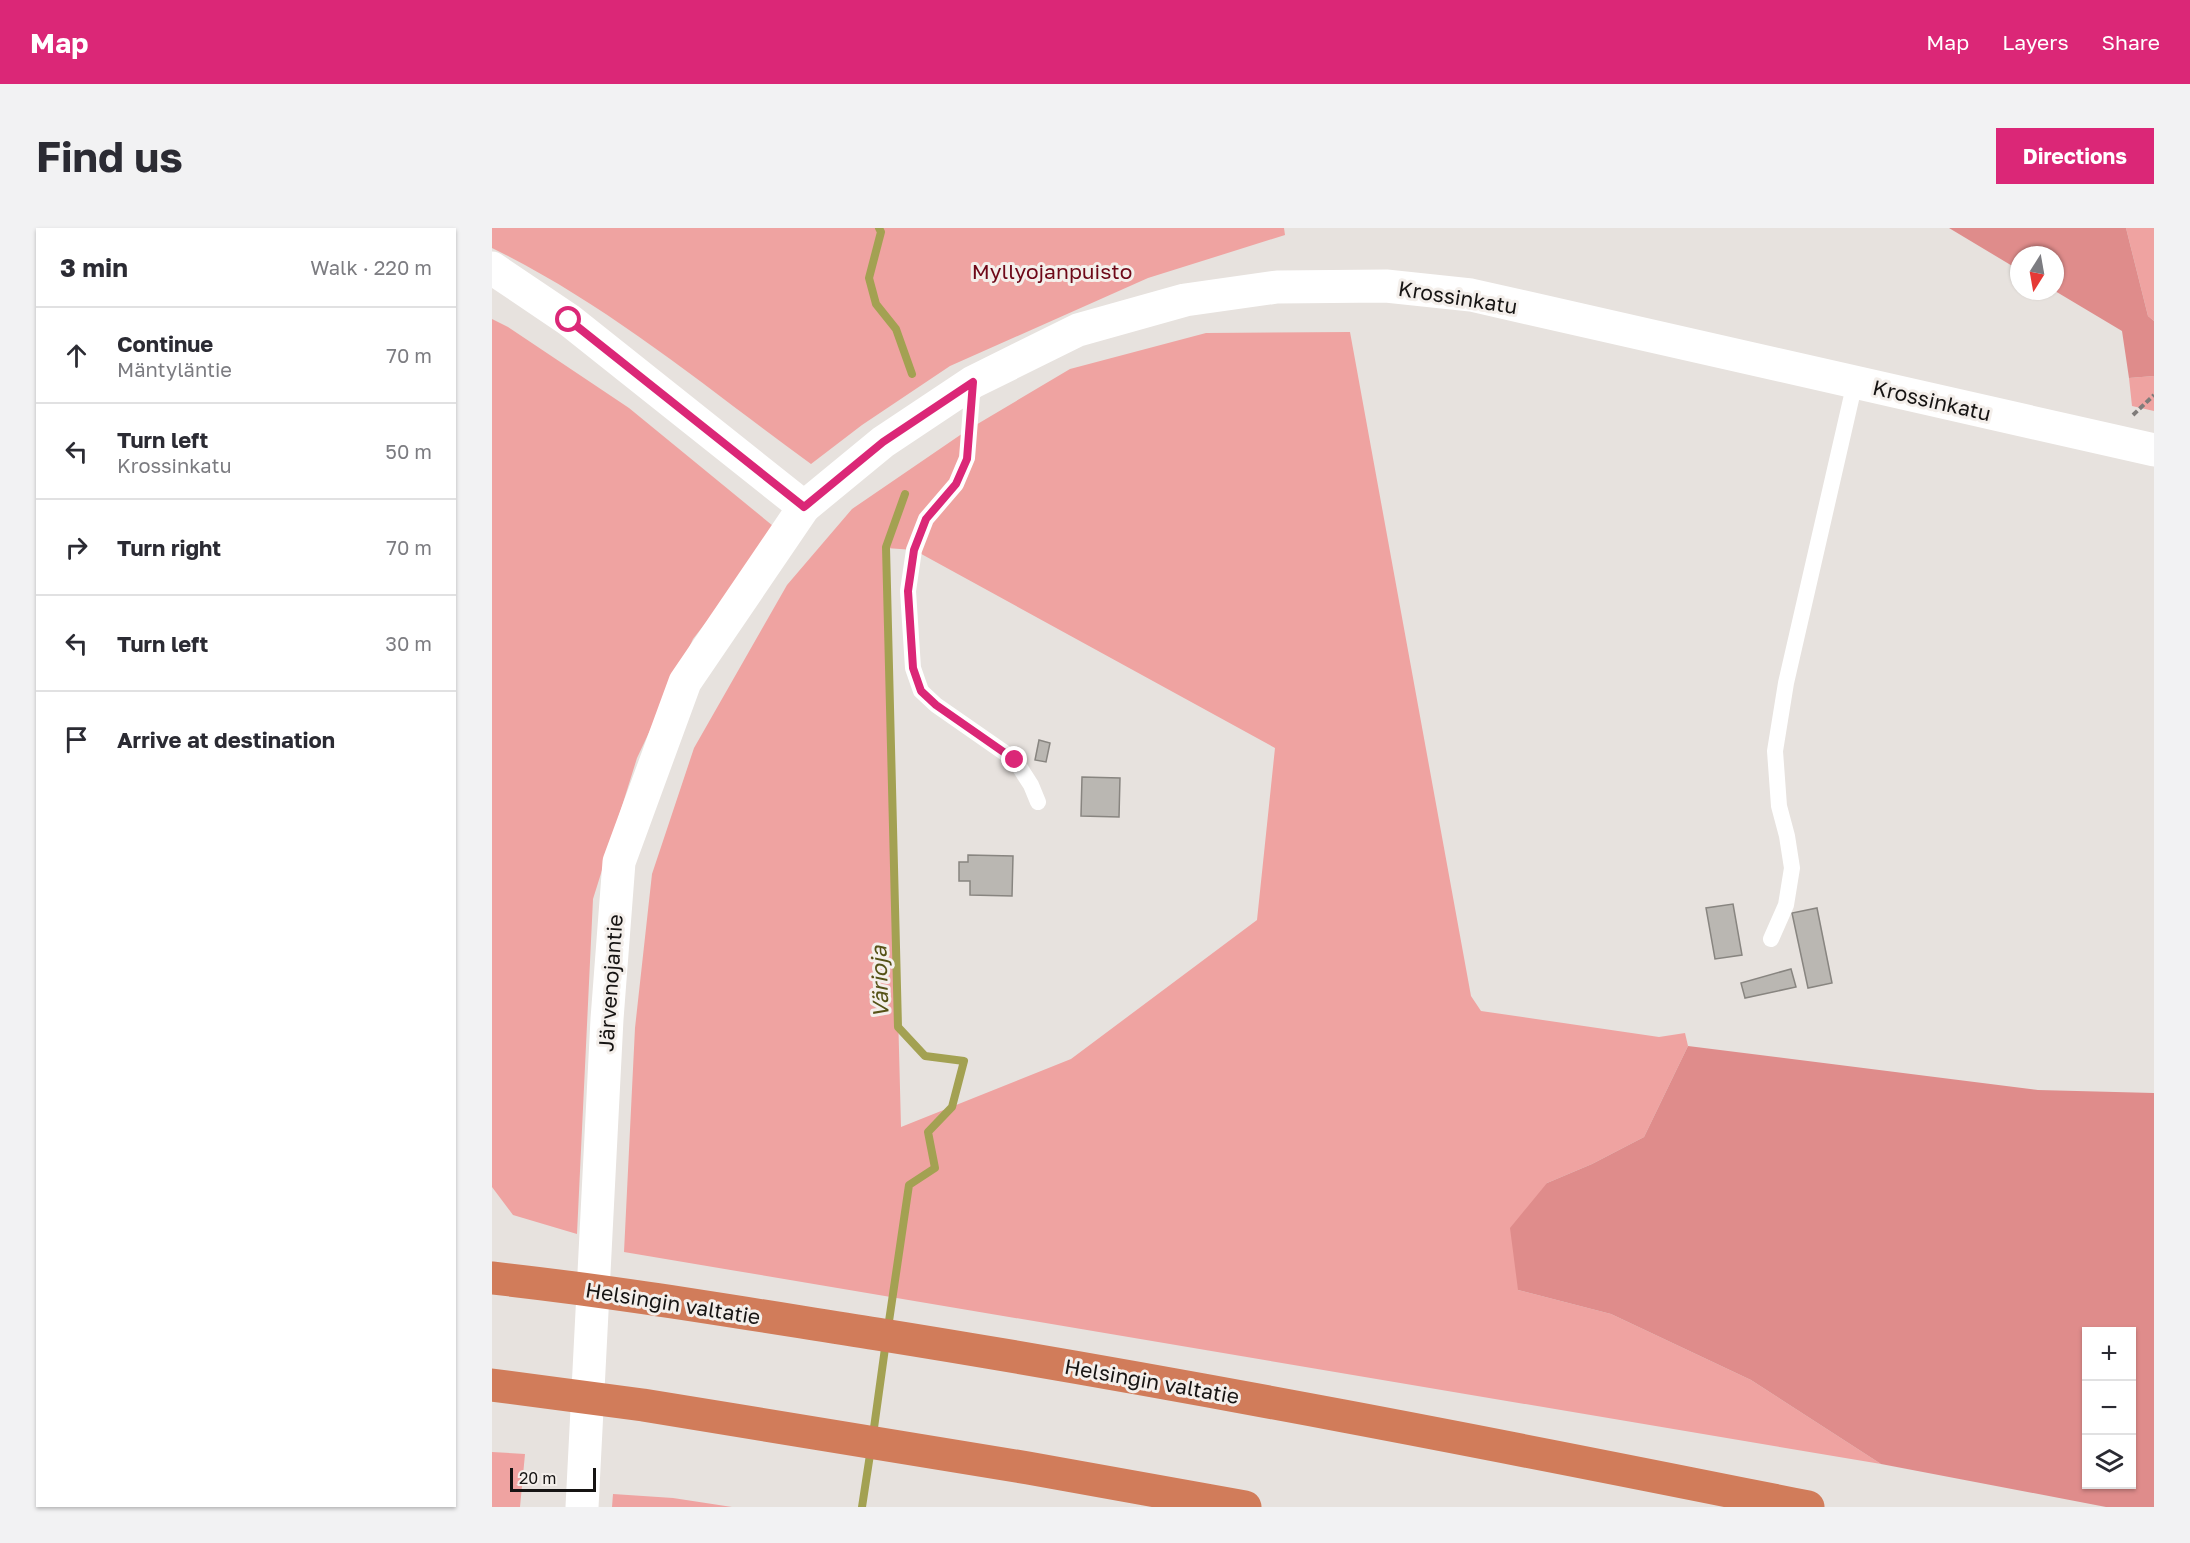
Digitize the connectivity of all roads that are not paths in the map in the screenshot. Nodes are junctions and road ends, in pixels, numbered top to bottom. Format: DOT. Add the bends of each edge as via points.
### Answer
graph roads {
  1 [pos="492,268"];
  2 [pos="973,382"];
  3 [pos="1855,382"];
  4 [pos="2154,450"];
  5 [pos="804,507"];
  6 [pos="1038,802"];
  7 [pos="1771,939"];
  8 [pos="492,1278"];
  9 [pos="492,1385"];
  10 [pos="582,1507"];
  11 [pos="1245,1507"];
  12 [pos="1808,1507"];
  1 -- 5 [label="street" via="569,320"];
  2 -- 3 [label="street, Krossinkatu" via="1078,330 1185,300 1277,287 1386,286 1471,295"];
  2 -- 5 [label="street, Krossinkatu" via="883,442"];
  2 -- 6 [label="lane" via="967,459 956,484 926,519 914,550 908,591 913,668 921,691 936,705 1015,760"];
  3 -- 4 [label="street, Krossinkatu"];
  3 -- 7 [label="lane" via="1786,683 1775,751 1779,806 1792,868 1786,905"];
  5 -- 10 [label="street, Järvenojantie" via="685,682 619,862"];
  8 -- 12 [label="highway, Helsingin valtatie" via="647,1298 1059,1364 1432,1432"];
  9 -- 11 [label="highway" via="643,1405"];
}
